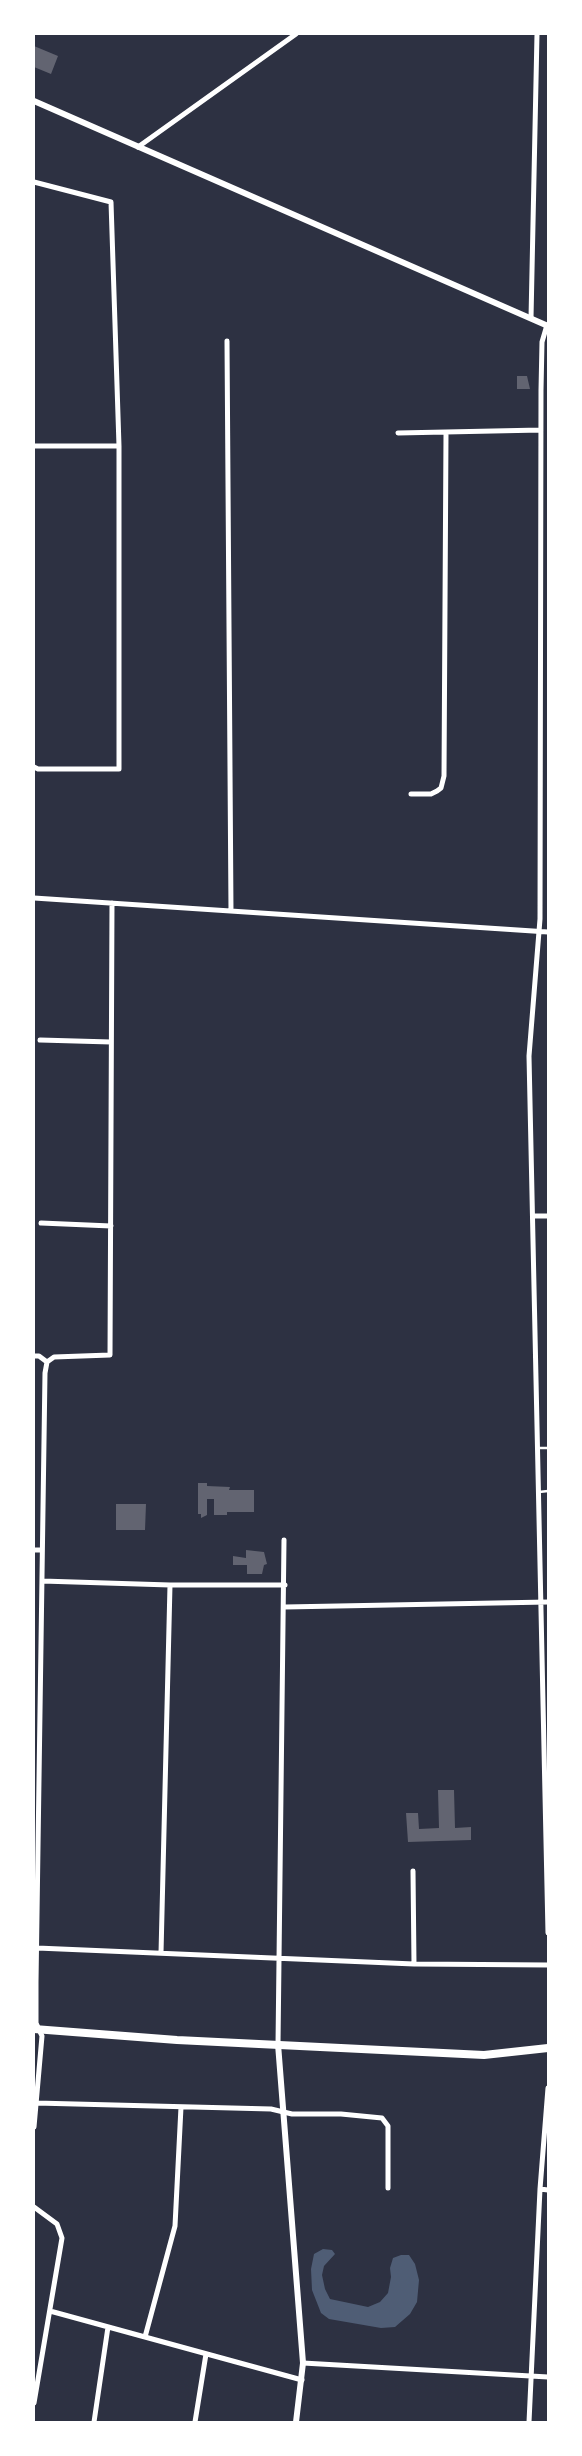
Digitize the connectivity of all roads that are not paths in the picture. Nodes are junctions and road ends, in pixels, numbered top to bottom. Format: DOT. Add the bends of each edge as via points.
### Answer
graph roads {
  1 [pos="296,34"];
  2 [pos="536,34"];
  3 [pos="34,101"];
  4 [pos="138,147"];
  5 [pos="34,182"];
  6 [pos="531,318"];
  7 [pos="548,326"];
  8 [pos="227,341"];
  9 [pos="541,430"];
  10 [pos="398,433"];
  11 [pos="446,434"];
  12 [pos="34,446"];
  13 [pos="119,446"];
  14 [pos="34,767"];
  15 [pos="411,794"];
  16 [pos="34,898"];
  17 [pos="112,903"];
  18 [pos="231,911"];
  19 [pos="539,931"];
  20 [pos="548,932"];
  21 [pos="40,1040"];
  22 [pos="111,1042"];
  23 [pos="533,1216"];
  24 [pos="548,1216"];
  25 [pos="41,1223"];
  26 [pos="111,1226"];
  27 [pos="34,1356"];
  28 [pos="47,1362"];
  29 [pos="538,1448"];
  30 [pos="548,1448"];
  31 [pos="548,1491"];
  32 [pos="539,1492"];
  33 [pos="284,1540"];
  34 [pos="34,1550"];
  35 [pos="42,1550"];
  36 [pos="42,1581"];
  37 [pos="170,1585"];
  38 [pos="285,1585"];
  39 [pos="545,1602"];
  40 [pos="285,1607"];
  41 [pos="413,1871"];
  42 [pos="548,1933"];
  43 [pos="36,1948"];
  44 [pos="161,1953"];
  45 [pos="280,1958"];
  46 [pos="414,1964"];
  47 [pos="548,1965"];
  48 [pos="36,2029"];
  49 [pos="278,2044"];
  50 [pos="548,2048"];
  51 [pos="548,2088"];
  52 [pos="36,2103"];
  53 [pos="180,2106"];
  54 [pos="283,2112"];
  55 [pos="34,2127"];
  56 [pos="388,2188"];
  57 [pos="540,2189"];
  58 [pos="548,2190"];
  59 [pos="34,2209"];
  60 [pos="50,2311"];
  61 [pos="108,2327"];
  62 [pos="145,2337"];
  63 [pos="206,2354"];
  64 [pos="304,2363"];
  65 [pos="532,2376"];
  66 [pos="548,2377"];
  67 [pos="302,2380"];
  68 [pos="34,2403"];
  69 [pos="94,2422"];
  70 [pos="195,2422"];
  71 [pos="296,2422"];
  72 [pos="529,2422"];
  1 -- 4 [label="street"];
  2 -- 6 [label="street"];
  3 -- 4 [label="street"];
  4 -- 6 [label="street"];
  5 -- 13 [label="street" via="111,202"];
  6 -- 7 [label="street"];
  7 -- 9 [label="street" via="541,347"];
  8 -- 18 [label="street"];
  9 -- 11 [label="street"];
  9 -- 19 [label="street"];
  10 -- 11 [label="street"];
  11 -- 15 [label="street" via="444,776 437,791"];
  12 -- 13 [label="street"];
  13 -- 14 [label="street" via="119,769 38,770"];
  16 -- 17 [label="street"];
  17 -- 18 [label="street"];
  17 -- 22 [label="street"];
  18 -- 19 [label="street"];
  19 -- 20 [label="street"];
  19 -- 23 [label="street" via="529,1056"];
  21 -- 22 [label="street"];
  22 -- 26 [label="street"];
  23 -- 24 [label="street"];
  23 -- 29 [label="street"];
  25 -- 26 [label="street"];
  26 -- 28 [label="street" via="110,1355 54,1357"];
  27 -- 28 [label="street"];
  28 -- 35 [label="street"];
  29 -- 30 [label="lane"];
  29 -- 32 [label="street"];
  31 -- 32 [label="lane"];
  32 -- 39 [label="street"];
  33 -- 38 [label="street"];
  34 -- 35 [label="street"];
  35 -- 36 [label="street"];
  36 -- 37 [label="street"];
  36 -- 43 [label="street"];
  37 -- 38 [label="street"];
  37 -- 44 [label="street"];
  38 -- 40 [label="street"];
  39 -- 40 [label="street"];
  39 -- 42 [label="street"];
  40 -- 45 [label="street"];
  41 -- 46 [label="street"];
  43 -- 44 [label="street"];
  43 -- 48 [label="street"];
  44 -- 45 [label="street"];
  45 -- 46 [label="street"];
  45 -- 49 [label="street"];
  46 -- 47 [label="street"];
  48 -- 49 [label="main road" via="170,2040"];
  48 -- 52 [label="street" via="42,2036"];
  49 -- 50 [label="main road" via="484,2055"];
  49 -- 54 [label="street"];
  51 -- 57 [label="street"];
  52 -- 53 [label="street"];
  52 -- 55 [label="street"];
  53 -- 54 [label="street"];
  53 -- 62 [label="street" via="175,2226"];
  54 -- 56 [label="street" via="382,2118 388,2126"];
  54 -- 64 [label="street"];
  57 -- 58 [label="street"];
  57 -- 65 [label="street"];
  59 -- 60 [label="street" via="57,2224 62,2238"];
  60 -- 61 [label="street"];
  60 -- 68 [label="street"];
  61 -- 62 [label="street"];
  61 -- 69 [label="street"];
  62 -- 63 [label="street"];
  63 -- 67 [label="street"];
  63 -- 70 [label="street"];
  64 -- 65 [label="street"];
  64 -- 67 [label="street"];
  65 -- 66 [label="street"];
  65 -- 72 [label="street"];
  67 -- 71 [label="street"];
}
